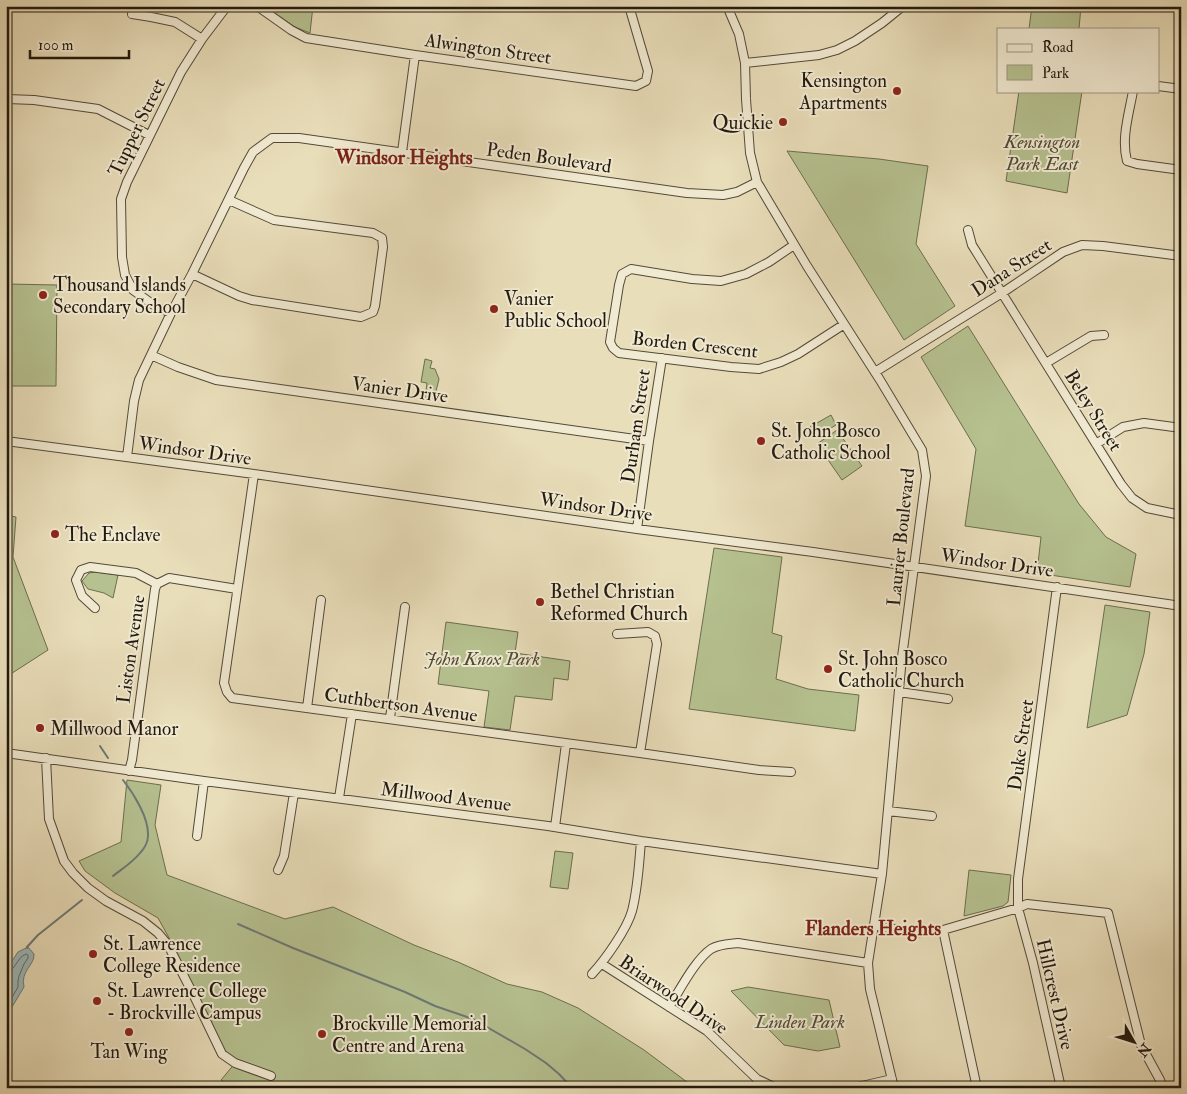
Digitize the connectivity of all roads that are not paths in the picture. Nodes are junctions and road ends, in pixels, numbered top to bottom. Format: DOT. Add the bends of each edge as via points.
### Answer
graph roads {
  1 [pos="226,6"];
  2 [pos="257,6"];
  3 [pos="629,6"];
  4 [pos="727,6"];
  5 [pos="903,6"];
  6 [pos="132,14"];
  7 [pos="202,39"];
  8 [pos="415,55"];
  9 [pos="745,63"];
  10 [pos="1160,86"];
  11 [pos="1181,89"];
  12 [pos="1133,92"];
  13 [pos="7,99"];
  14 [pos="149,135"];
  15 [pos="402,152"];
  16 [pos="1181,170"];
  17 [pos="757,182"];
  18 [pos="229,200"];
  19 [pos="968,230"];
  20 [pos="794,245"];
  21 [pos="1181,256"];
  22 [pos="192,274"];
  23 [pos="1002,293"];
  24 [pos="171,313"];
  25 [pos="844,325"];
  26 [pos="1104,335"];
  27 [pos="151,355"];
  28 [pos="662,358"];
  29 [pos="1046,363"];
  30 [pos="875,372"];
  31 [pos="1181,428"];
  32 [pos="6,441"];
  33 [pos="649,441"];
  34 [pos="1096,444"];
  35 [pos="127,457"];
  36 [pos="254,474"];
  37 [pos="1181,515"];
  38 [pos="637,529"];
  39 [pos="914,567"];
  40 [pos="157,584"];
  41 [pos="1057,587"];
  42 [pos="237,589"];
  43 [pos="321,600"];
  44 [pos="1181,606"];
  45 [pos="405,607"];
  46 [pos="95,608"];
  47 [pos="617,634"];
  48 [pos="899,692"];
  49 [pos="948,699"];
  50 [pos="306,708"];
  51 [pos="352,714"];
  52 [pos="390,718"];
  53 [pos="566,744"];
  54 [pos="6,753"];
  55 [pos="640,753"];
  56 [pos="46,758"];
  57 [pos="129,771"];
  58 [pos="792,772"];
  59 [pos="204,781"];
  60 [pos="294,793"];
  61 [pos="339,798"];
  62 [pos="888,811"];
  63 [pos="932,816"];
  64 [pos="555,827"];
  65 [pos="197,836"];
  66 [pos="641,840"];
  67 [pos="278,870"];
  68 [pos="882,874"];
  69 [pos="1018,908"];
  70 [pos="874,925"];
  71 [pos="943,930"];
  72 [pos="868,962"];
  73 [pos="602,964"];
  74 [pos="592,974"];
  75 [pos="669,1007"];
  76 [pos="271,1076"];
  77 [pos="892,1079"];
  78 [pos="776,1088"];
  79 [pos="854,1088"];
  80 [pos="894,1088"];
  81 [pos="977,1088"];
  82 [pos="1061,1088"];
  83 [pos="1163,1088"];
  1 -- 7 [label="street, Tupper Street"];
  2 -- 8 [label="street, Alwington Street" via="306,38"];
  3 -- 8 [label="street, Alwington Street" via="648,71 646,81 636,86"];
  4 -- 9 [label="street, Laurier Boulevard" via="739,34"];
  5 -- 9 [label="street" via="837,50"];
  6 -- 7 [label="street" via="175,22"];
  7 -- 14 [label="street, Tupper Street" via="180,72"];
  8 -- 15 [label="street"];
  9 -- 17 [label="street, Laurier Boulevard" via="750,153"];
  10 -- 11 [label="street"];
  12 -- 16 [label="street" via="1125,137 1127,161"];
  13 -- 14 [label="street" via="98,110"];
  14 -- 24 [label="street, Tupper Street" via="121,199 122,257 125,275 133,290"];
  15 -- 17 [label="street, Peden Boulevard" via="687,193 723,195"];
  15 -- 18 [label="street, Peden Boulevard" via="298,138 272,138 253,152"];
  17 -- 20 [label="street, Laurier Boulevard"];
  18 -- 22 [label="street, Peden Boulevard"];
  18 -- 22 [label="street" via="274,220 373,233 382,238 373,312 361,317 252,300"];
  19 -- 23 [label="street, Beley Street" via="972,244"];
  20 -- 25 [label="street, Laurier Boulevard"];
  20 -- 28 [label="street, Borden Crescent" via="746,274 721,281 631,269 622,274 610,342 612,348 619,352"];
  21 -- 23 [label="street, Dana Street" via="1082,245 1063,252"];
  22 -- 24 [label="street, Peden Boulevard"];
  23 -- 29 [label="street, Beley Street"];
  23 -- 30 [label="street, Dana Street"];
  24 -- 27 [label="street, Peden Boulevard"];
  25 -- 28 [label="street, Borden Crescent" via="798,354 759,369"];
  25 -- 30 [label="street, Laurier Boulevard"];
  26 -- 29 [label="street" via="1091,336"];
  27 -- 33 [label="street, Vanier Drive" via="216,380"];
  27 -- 35 [label="street, Peden Boulevard" via="139,380 134,401"];
  28 -- 33 [label="street, Durham Street"];
  29 -- 34 [label="street, Beley Street"];
  30 -- 39 [label="street, Laurier Boulevard" via="922,450 926,476"];
  31 -- 34 [label="street" via="1144,423 1123,427"];
  32 -- 35 [label="street, Windsor Drive"];
  33 -- 38 [label="street, Durham Street"];
  34 -- 37 [label="street, Beley Street" via="1132,498 1147,508"];
  35 -- 36 [label="street, Windsor Drive"];
  36 -- 38 [label="street, Windsor Drive"];
  36 -- 42 [label="street, Cuthbertson Avenue"];
  38 -- 39 [label="street, Windsor Drive"];
  39 -- 41 [label="street, Windsor Drive"];
  39 -- 48 [label="street, Laurier Boulevard"];
  40 -- 42 [label="street, Liston Avenue" via="169,578"];
  40 -- 46 [label="street" via="136,574 90,567 81,570 76,580 82,596"];
  40 -- 57 [label="street, Liston Avenue"];
  41 -- 44 [label="street, Windsor Drive"];
  41 -- 69 [label="street, Duke Street" via="1018,879"];
  42 -- 50 [label="street, Cuthbertson Avenue" via="224,683 226,692 232,698"];
  43 -- 50 [label="street"];
  45 -- 52 [label="street"];
  47 -- 55 [label="street" via="648,632 655,636 657,644"];
  48 -- 49 [label="street"];
  48 -- 62 [label="street, Laurier Boulevard"];
  50 -- 51 [label="street, Cuthbertson Avenue"];
  51 -- 52 [label="street, Cuthbertson Avenue"];
  51 -- 61 [label="street"];
  52 -- 53 [label="street, Cuthbertson Avenue"];
  53 -- 55 [label="street, Cuthbertson Avenue"];
  53 -- 64 [label="street"];
  54 -- 56 [label="street, Millwood Avenue"];
  55 -- 58 [label="street, Cuthbertson Avenue"];
  56 -- 57 [label="street, Millwood Avenue"];
  56 -- 76 [label="street" via="49,819 64,861 88,888 143,921 168,945 222,1054 235,1063"];
  57 -- 59 [label="street, Millwood Avenue"];
  59 -- 60 [label="street, Millwood Avenue"];
  59 -- 65 [label="street"];
  60 -- 61 [label="street, Millwood Avenue"];
  60 -- 67 [label="street" via="284,856"];
  61 -- 64 [label="street, Millwood Avenue"];
  62 -- 63 [label="street"];
  62 -- 68 [label="street, Laurier Boulevard"];
  64 -- 66 [label="street, Millwood Avenue"];
  66 -- 68 [label="street, Millwood Avenue"];
  66 -- 73 [label="street" via="631,912"];
  68 -- 70 [label="street, Laurier Boulevard"];
  69 -- 71 [label="street"];
  69 -- 82 [label="street, Hillcrest Drive"];
  69 -- 83 [label="street" via="1027,904 1108,913 1141,1045"];
  70 -- 71 [label="street" via="912,933"];
  70 -- 72 [label="street, Laurier Boulevard"];
  71 -- 81 [label="street"];
  72 -- 75 [label="street" via="738,943 725,944 712,949 699,960"];
  72 -- 77 [label="street, Laurier Boulevard" via="870,989"];
  73 -- 74 [label="street"];
  73 -- 75 [label="street, Briarwood Drive"];
  75 -- 78 [label="street, Briarwood Drive" via="707,1031 757,1079"];
  77 -- 79 [label="street"];
  77 -- 80 [label="street, Laurier Boulevard"];
}
